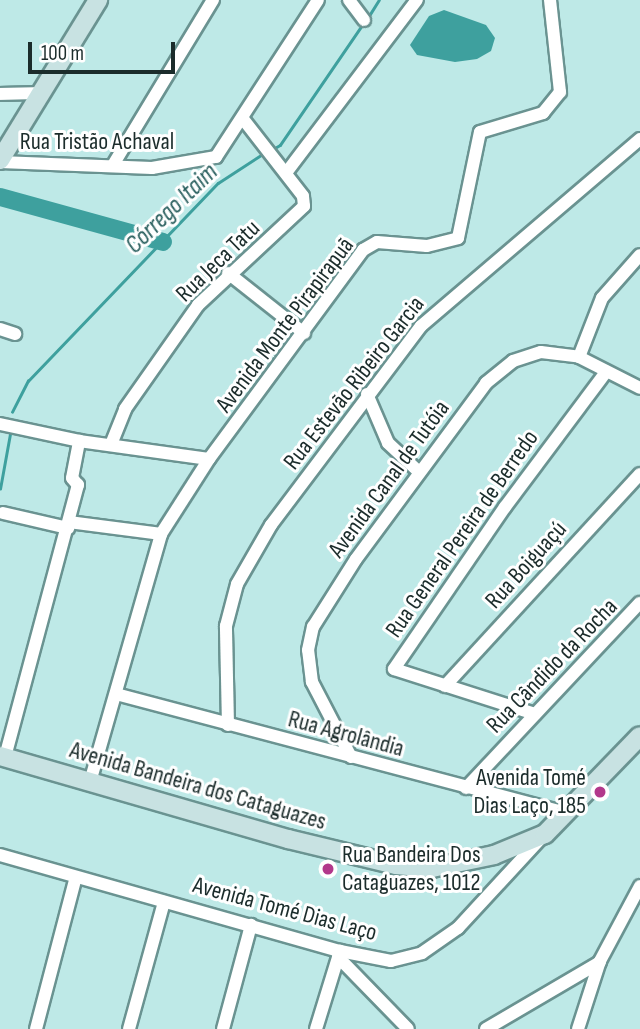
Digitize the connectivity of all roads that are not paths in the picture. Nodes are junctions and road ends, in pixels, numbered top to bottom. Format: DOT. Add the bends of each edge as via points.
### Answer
graph roads {
  1 [pos="99,0"];
  2 [pos="214,0"];
  3 [pos="318,0"];
  4 [pos="349,0"];
  5 [pos="416,0"];
  6 [pos="550,0"];
  7 [pos="364,20"];
  8 [pos="40,93"];
  9 [pos="0,94"];
  10 [pos="243,119"];
  11 [pos="640,139"];
  12 [pos="0,161"];
  13 [pos="113,165"];
  14 [pos="286,173"];
  15 [pos="640,255"];
  16 [pos="228,273"];
  17 [pos="0,330"];
  18 [pos="304,333"];
  19 [pos="15,334"];
  20 [pos="579,357"];
  21 [pos="606,372"];
  22 [pos="640,388"];
  23 [pos="367,394"];
  24 [pos="1,425"];
  25 [pos="79,441"];
  26 [pos="112,442"];
  27 [pos="209,459"];
  28 [pos="419,472"];
  29 [pos="640,474"];
  30 [pos="3,513"];
  31 [pos="69,525"];
  32 [pos="161,534"];
  33 [pos="640,603"];
  34 [pos="444,685"];
  35 [pos="116,694"];
  36 [pos="536,714"];
  37 [pos="228,725"];
  38 [pos="640,736"];
  39 [pos="2,756"];
  40 [pos="351,757"];
  41 [pos="90,782"];
  42 [pos="466,788"];
  43 [pos="566,813"];
  44 [pos="545,834"];
  45 [pos="1,859"];
  46 [pos="76,877"];
  47 [pos="640,886"];
  48 [pos="164,902"];
  49 [pos="251,925"];
  50 [pos="339,954"];
  51 [pos="600,961"];
  52 [pos="565,985"];
  53 [pos="583,1006"];
  54 [pos="36,1029"];
  55 [pos="129,1029"];
  56 [pos="223,1029"];
  57 [pos="316,1029"];
  58 [pos="408,1029"];
  59 [pos="486,1029"];
  60 [pos="578,1029"];
  1 -- 8 [label="street"];
  2 -- 13 [label="street"];
  3 -- 10 [label="street, Rua Tristão Achaval"];
  4 -- 7 [label="street"];
  5 -- 14 [label="street"];
  6 -- 18 [label="street, Avenida Monte Pirapirapuã" via="560,92 543,113 480,132 458,238 427,246 369,245"];
  8 -- 9 [label="street"];
  8 -- 12 [label="street"];
  10 -- 13 [label="street, Rua Tristão Achaval" via="219,154 209,160 152,168"];
  10 -- 14 [label="street, Rua Jeca Tatu"];
  11 -- 23 [label="street, Rua Estevão Ribeiro Garcia" via="442,304"];
  12 -- 13 [label="street, Rua Tristão Achaval"];
  14 -- 16 [label="street, Rua Jeca Tatu" via="305,198 304,206"];
  15 -- 20 [label="street" via="602,298"];
  16 -- 18 [label="street"];
  16 -- 26 [label="street, Rua Jeca Tatu" via="198,305 134,394"];
  17 -- 19 [label="street"];
  18 -- 27 [label="street, Avenida Monte Pirapirapuã"];
  20 -- 21 [label="street, Avenida Canal de Tutóia"];
  20 -- 28 [label="street, Avenida Canal de Tutóia" via="541,352 500,370"];
  21 -- 22 [label="street, Avenida Canal de Tutóia"];
  21 -- 34 [label="street, Rua General Pereira de Berredo" via="498,517 394,669"];
  23 -- 28 [label="street" via="388,443"];
  23 -- 37 [label="street, Rua Estevão Ribeiro Garcia" via="271,525 237,584 224,649"];
  24 -- 25 [label="street"];
  25 -- 26 [label="street"];
  25 -- 31 [label="street" via="72,478 78,485"];
  26 -- 27 [label="street"];
  27 -- 32 [label="street, Avenida Monte Pirapirapuã"];
  28 -- 40 [label="street, Avenida Canal de Tutóia" via="313,627 308,650 313,682"];
  29 -- 34 [label="street, Rua Boiguaçú"];
  30 -- 31 [label="street"];
  31 -- 32 [label="street"];
  31 -- 39 [label="street"];
  32 -- 35 [label="street, Avenida Monte Pirapirapuã"];
  33 -- 36 [label="street, Rua Cândido da Rocha"];
  34 -- 36 [label="street, Rua General Pereira de Berredo"];
  35 -- 37 [label="street, Rua Agrolândia"];
  35 -- 41 [label="street, Avenida Monte Pirapirapuã"];
  36 -- 42 [label="street, Rua Cândido da Rocha"];
  37 -- 40 [label="street, Rua Agrolândia"];
  38 -- 43 [label="street, Avenida Tomé Dias Laço"];
  39 -- 41 [label="street, Avenida Bandeira dos Cataguazes"];
  40 -- 42 [label="street, Rua Agrolândia"];
  41 -- 44 [label="street, Avenida Bandeira dos Cataguazes" via="396,865 463,863"];
  42 -- 43 [label="street, Rua Agrolândia"];
  43 -- 44 [label="street, Avenida Tomé Dias Laço"];
  44 -- 50 [label="street, Avenida Tomé Dias Laço" via="480,909 422,953 391,961"];
  45 -- 46 [label="street, Avenida Tomé Dias Laço"];
  46 -- 48 [label="street, Avenida Tomé Dias Laço"];
  46 -- 54 [label="street"];
  47 -- 51 [label="street"];
  48 -- 49 [label="street, Avenida Tomé Dias Laço"];
  48 -- 55 [label="street"];
  49 -- 50 [label="street, Avenida Tomé Dias Laço"];
  49 -- 56 [label="street"];
  50 -- 57 [label="street"];
  50 -- 58 [label="street"];
  51 -- 52 [label="street"];
  51 -- 53 [label="street"];
  52 -- 53 [label="street" via="578,993"];
  52 -- 59 [label="street"];
  53 -- 60 [label="street"];
}
